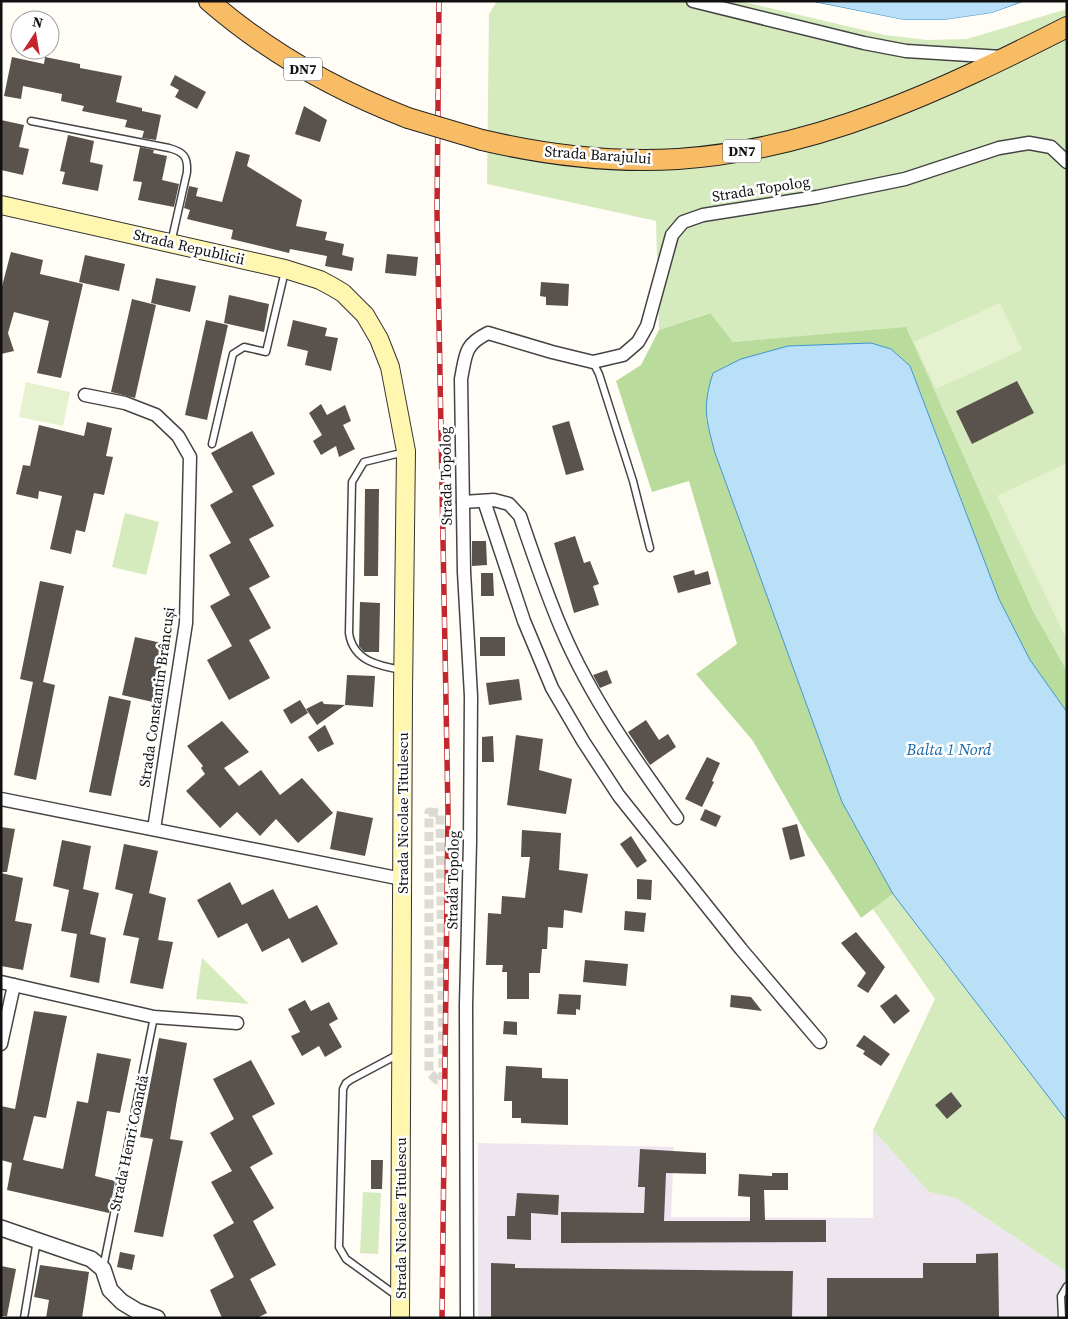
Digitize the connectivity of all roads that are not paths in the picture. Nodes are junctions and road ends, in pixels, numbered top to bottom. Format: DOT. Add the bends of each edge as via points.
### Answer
graph roads {
  1 [pos="209,1"];
  2 [pos="693,1"];
  3 [pos="1065,28"];
  4 [pos="1007,57"];
  5 [pos="31,121"];
  6 [pos="1067,162"];
  7 [pos="1,205"];
  8 [pos="171,243"];
  9 [pos="285,270"];
  10 [pos="365,315"];
  11 [pos="594,362"];
  12 [pos="85,395"];
  13 [pos="212,444"];
  14 [pos="406,452"];
  15 [pos="484,501"];
  16 [pos="463,502"];
  17 [pos="650,548"];
  18 [pos="403,670"];
  19 [pos="1,799"];
  20 [pos="677,818"];
  21 [pos="154,830"];
  22 [pos="402,879"];
  23 [pos="8,984"];
  24 [pos="154,1017"];
  25 [pos="237,1023"];
  26 [pos="820,1042"];
  27 [pos="1,1044"];
  28 [pos="402,1052"];
  29 [pos="1,1228"];
  30 [pos="37,1240"];
  31 [pos="103,1269"];
  32 [pos="1067,1286"];
  33 [pos="400,1298"];
  34 [pos="24,1318"];
  35 [pos="157,1318"];
  36 [pos="400,1318"];
  37 [pos="467,1318"];
  38 [pos="1062,1318"];
  1 -- 4 [label="highway, Strada Barajului / DN7, bridge" via="305,70 408,118 482,140 548,153 606,159 678,159 790,141 904,103"];
  2 -- 4 [label="street, Strada Barajului" via="906,51"];
  3 -- 4 [label="highway, Strada Barajului / DN7"];
  5 -- 8 [label="lane" via="170,148 184,154 188,172"];
  6 -- 11 [label="street, Strada Topolog" via="1051,147 1028,143 999,148 906,179 703,215 684,222 672,235 647,326 638,342 624,355"];
  7 -- 8 [label="main road, Strada Republicii"];
  8 -- 9 [label="main road, Strada Republicii"];
  9 -- 10 [label="main road, Strada Republicii" via="333,287"];
  9 -- 13 [label="lane" via="266,352 244,347 233,354"];
  10 -- 14 [label="main road, Strada Nicolae Titulescu" via="390,367"];
  11 -- 16 [label="street, Strada Topolog" via="488,333 475,340 468,348 461,379"];
  11 -- 17 [label="lane" via="634,480"];
  12 -- 21 [label="street, Strada Constantin Brâncuși" via="125,403 156,415 178,436 190,457 186,623"];
  14 -- 18 [label="main road, Strada Nicolae Titulescu"];
  14 -- 18 [label="lane" via="364,462 352,482 349,633 354,650 367,660"];
  15 -- 16 [label="street"];
  15 -- 20 [label="street" via="509,504 520,516 562,631 591,689 626,748"];
  15 -- 26 [label="street" via="524,622 552,688 583,741 619,796"];
  16 -- 37 [label="street, Strada Topolog" via="470,696 466,1005"];
  18 -- 22 [label="main road, Strada Nicolae Titulescu"];
  19 -- 21 [label="street"];
  21 -- 22 [label="street"];
  22 -- 28 [label="main road, Strada Nicolae Titulescu"];
  23 -- 24 [label="street"];
  23 -- 27 [label="street"];
  24 -- 25 [label="street"];
  24 -- 31 [label="lane, Strada Henri Coandă"];
  28 -- 33 [label="main road, Strada Nicolae Titulescu"];
  28 -- 33 [label="lane" via="352,1079 343,1089 339,1247 346,1259"];
  29 -- 30 [label="street"];
  30 -- 31 [label="street" via="91,1259"];
  30 -- 34 [label="lane"];
  31 -- 35 [label="street" via="110,1290 122,1302"];
  32 -- 38 [label="lane" via="1061,1296"];
  33 -- 36 [label="main road, Strada Nicolae Titulescu"];
}
